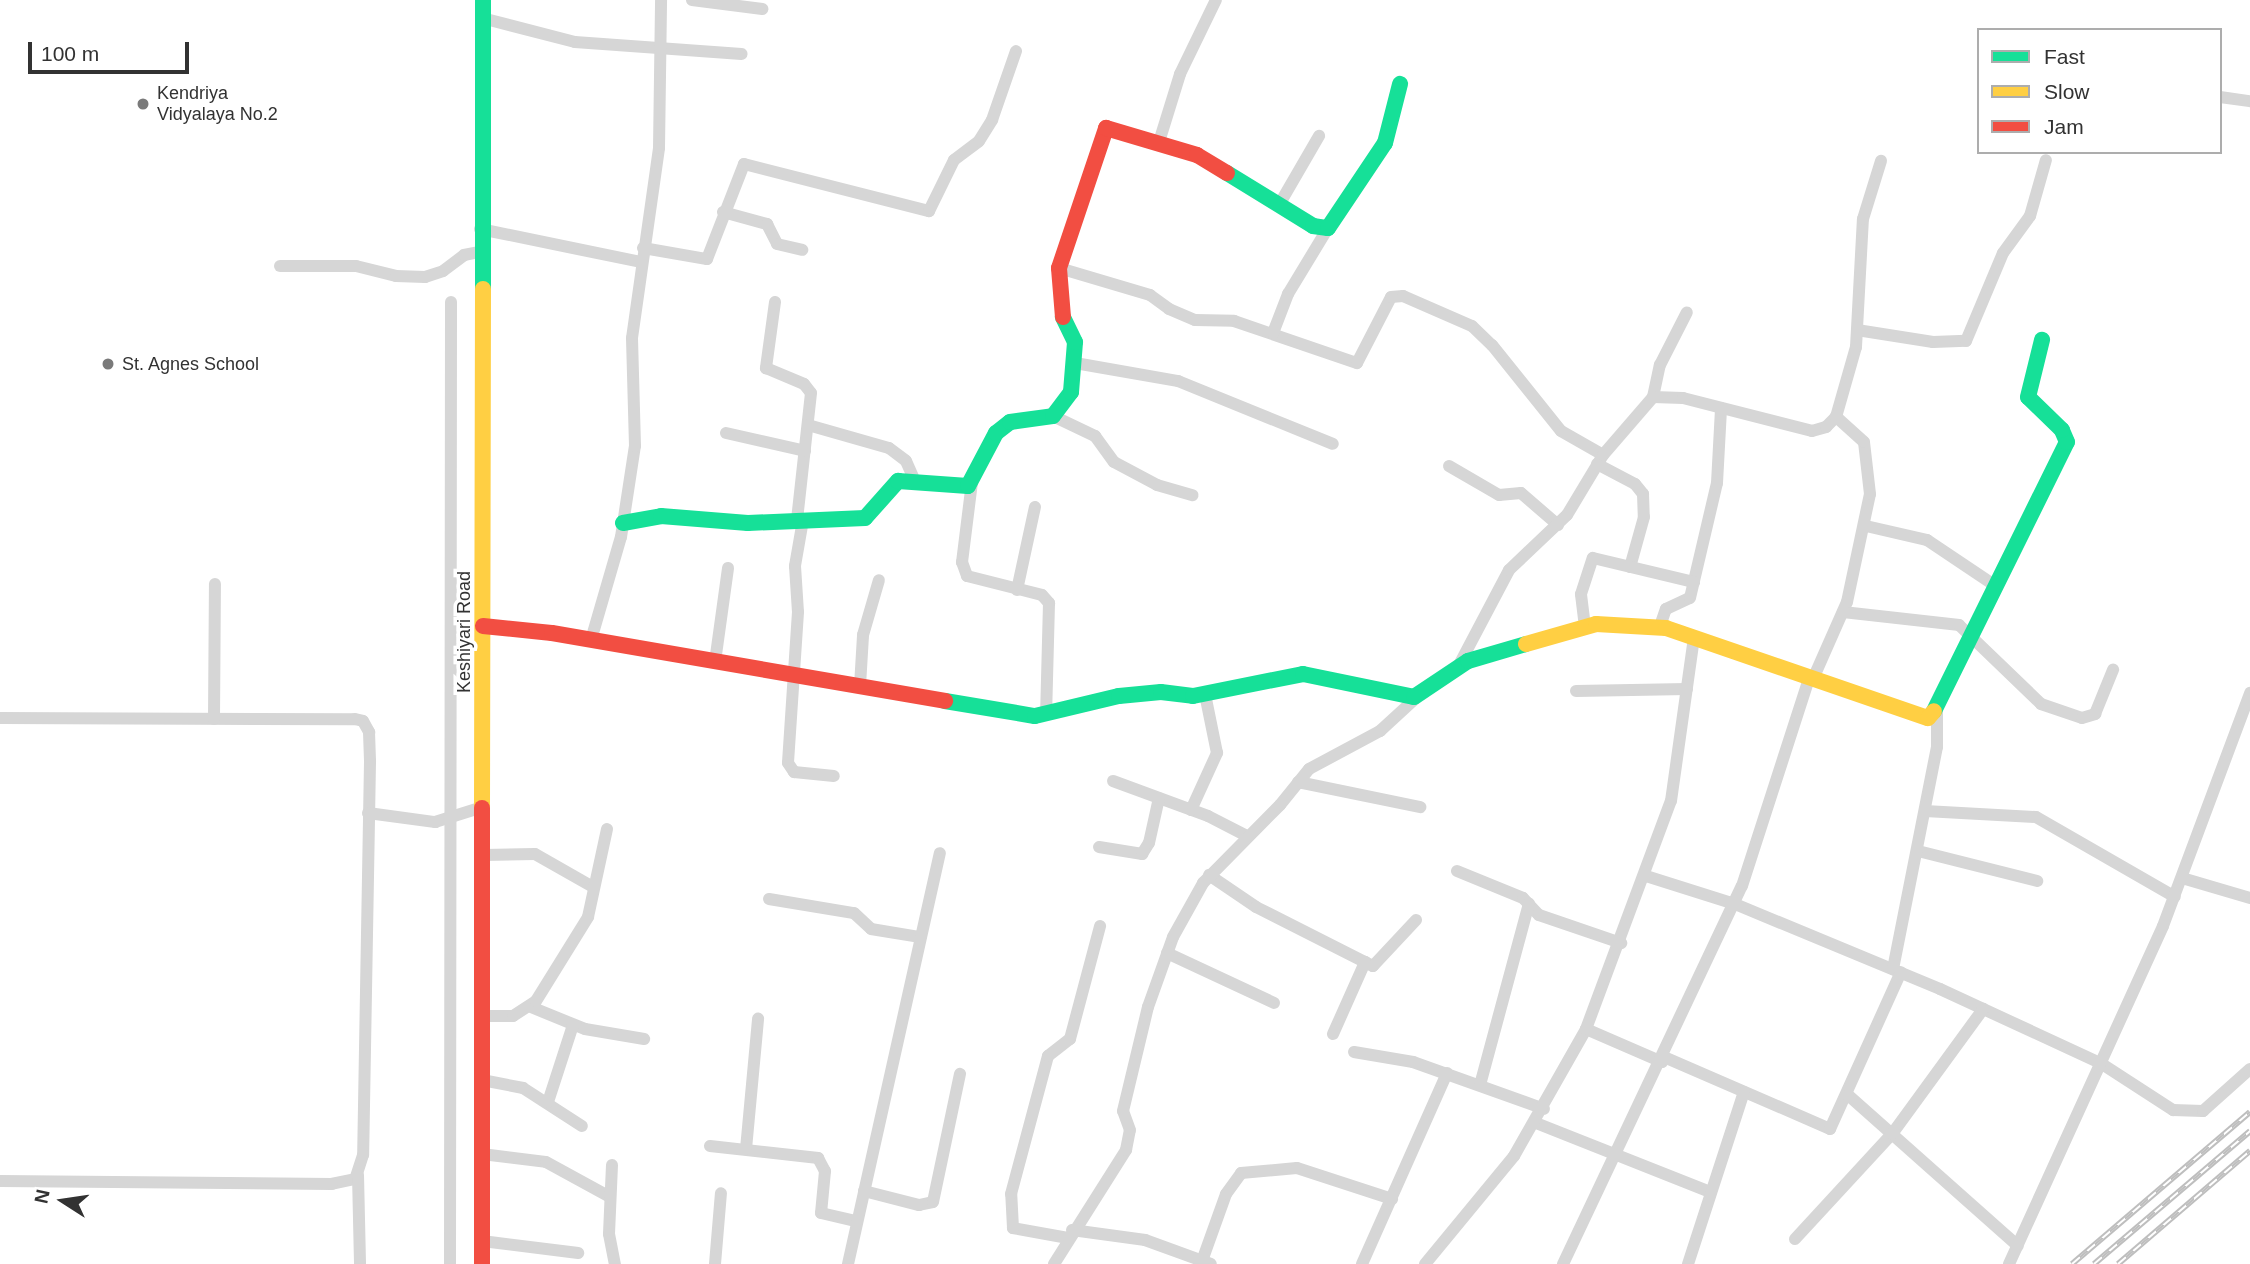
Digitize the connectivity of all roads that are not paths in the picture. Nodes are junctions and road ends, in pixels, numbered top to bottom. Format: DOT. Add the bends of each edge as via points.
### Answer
graph roads {
  1 [pos="483,0"];
  2 [pos="661,0"];
  3 [pos="692,0"];
  4 [pos="1216,0"];
  5 [pos="762,9"];
  6 [pos="482,18"];
  7 [pos="660,45"];
  8 [pos="1016,51"];
  9 [pos="742,54"];
  10 [pos="1400,84"];
  11 [pos="2222,97"];
  12 [pos="2250,101"];
  13 [pos="1319,136"];
  14 [pos="1159,142"];
  15 [pos="2046,160"];
  16 [pos="1881,161"];
  17 [pos="1279,205"];
  18 [pos="723,212"];
  19 [pos="1328,228"];
  20 [pos="480,229"];
  21 [pos="643,248"];
  22 [pos="802,250"];
  23 [pos="480,252"];
  24 [pos="641,262"];
  25 [pos="280,265"];
  26 [pos="1059,268"];
  27 [pos="451,302"];
  28 [pos="775,302"];
  29 [pos="1687,312"];
  30 [pos="1857,330"];
  31 [pos="1273,333"];
  32 [pos="2042,340"];
  33 [pos="1075,363"];
  34 [pos="1653,397"];
  35 [pos="1721,408"];
  36 [pos="1054,416"];
  37 [pos="1836,417"];
  38 [pos="808,425"];
  39 [pos="726,433"];
  40 [pos="1333,444"];
  41 [pos="805,452"];
  42 [pos="1600,459"];
  43 [pos="1449,466"];
  44 [pos="915,481"];
  45 [pos="972,482"];
  46 [pos="1193,495"];
  47 [pos="1035,507"];
  48 [pos="800,520"];
  49 [pos="623,523"];
  50 [pos="1558,525"];
  51 [pos="1866,526"];
  52 [pos="1630,567"];
  53 [pos="728,568"];
  54 [pos="879,580"];
  55 [pos="1694,582"];
  56 [pos="215,584"];
  57 [pos="1997,587"];
  58 [pos="1017,590"];
  59 [pos="1843,612"];
  60 [pos="483,626"];
  61 [pos="1660,626"];
  62 [pos="1584,627"];
  63 [pos="1973,636"];
  64 [pos="1694,637"];
  65 [pos="591,640"];
  66 [pos="715,662"];
  67 [pos="1460,665"];
  68 [pos="2113,670"];
  69 [pos="792,673"];
  70 [pos="1811,679"];
  71 [pos="860,686"];
  72 [pos="1687,689"];
  73 [pos="1576,691"];
  74 [pos="2250,693"];
  75 [pos="1197,695"];
  76 [pos="1418,696"];
  77 [pos="1937,708"];
  78 [pos="1046,715"];
  79 [pos="0,718"];
  80 [pos="215,719"];
  81 [pos="2244,730"];
  82 [pos="834,776"];
  83 [pos="1113,782"];
  84 [pos="1298,782"];
  85 [pos="1159,797"];
  86 [pos="483,807"];
  87 [pos="1420,807"];
  88 [pos="1191,810"];
  89 [pos="1925,811"];
  90 [pos="368,813"];
  91 [pos="452,818"];
  92 [pos="607,829"];
  93 [pos="1247,836"];
  94 [pos="1099,847"];
  95 [pos="1918,851"];
  96 [pos="940,853"];
  97 [pos="483,855"];
  98 [pos="1457,871"];
  99 [pos="1209,875"];
  100 [pos="1646,876"];
  101 [pos="2182,878"];
  102 [pos="2037,881"];
  103 [pos="593,887"];
  104 [pos="2175,897"];
  105 [pos="2250,898"];
  106 [pos="769,899"];
  107 [pos="1529,904"];
  108 [pos="1735,904"];
  109 [pos="1416,919"];
  110 [pos="1100,926"];
  111 [pos="920,937"];
  112 [pos="1621,943"];
  113 [pos="1167,953"];
  114 [pos="1364,962"];
  115 [pos="1897,970"];
  116 [pos="1274,1003"];
  117 [pos="531,1007"];
  118 [pos="1983,1009"];
  119 [pos="482,1016"];
  120 [pos="758,1019"];
  121 [pos="573,1025"];
  122 [pos="1586,1029"];
  123 [pos="1333,1034"];
  124 [pos="644,1039"];
  125 [pos="1354,1052"];
  126 [pos="1663,1059"];
  127 [pos="2102,1064"];
  128 [pos="2250,1069"];
  129 [pos="1447,1073"];
  130 [pos="960,1074"];
  131 [pos="482,1080"];
  132 [pos="1480,1085"];
  133 [pos="1744,1092"];
  134 [pos="1848,1095"];
  135 [pos="548,1102"];
  136 [pos="1544,1109"];
  137 [pos="1536,1123"];
  138 [pos="582,1126"];
  139 [pos="1892,1134"];
  140 [pos="710,1146"];
  141 [pos="746,1149"];
  142 [pos="482,1154"];
  143 [pos="1617,1155"];
  144 [pos="612,1165"];
  145 [pos="358,1175"];
  146 [pos="0,1181"];
  147 [pos="864,1191"];
  148 [pos="1710,1192"];
  149 [pos="721,1193"];
  150 [pos="610,1197"];
  151 [pos="1392,1199"];
  152 [pos="857,1221"];
  153 [pos="1070,1234"];
  154 [pos="1795,1239"];
  155 [pos="482,1241"];
  156 [pos="2018,1246"];
  157 [pos="578,1254"];
  158 [pos="1207,1262"];
  159 [pos="360,1264"];
  160 [pos="450,1264"];
  161 [pos="482,1264"];
  162 [pos="614,1264"];
  163 [pos="715,1264"];
  164 [pos="848,1264"];
  165 [pos="1054,1264"];
  166 [pos="1362,1264"];
  167 [pos="1425,1264"];
  168 [pos="1563,1264"];
  169 [pos="1688,1264"];
  170 [pos="2009,1264"];
  1 -- 6 [label="street, Keshiyari Road"];
  2 -- 7 [label="street"];
  3 -- 5 [label="street"];
  4 -- 14 [label="street" via="1180,74"];
  6 -- 7 [label="street" via="575,42"];
  6 -- 20 [label="street, Keshiyari Road"];
  7 -- 9 [label="street"];
  7 -- 21 [label="street" via="659,148"];
  8 -- 18 [label="street" via="992,120 979,141 954,160 929,211 744,164"];
  10 -- 19 [label="street" via="1385,143"];
  11 -- 12 [label="street"];
  13 -- 17 [label="street"];
  14 -- 17 [label="street" via="1212,163"];
  14 -- 26 [label="street" via="1112,128 1102,133"];
  15 -- 30 [label="street" via="2030,216 2003,253 1966,341 1933,342"];
  16 -- 30 [label="street" via="1863,219"];
  17 -- 19 [label="street" via="1312,226"];
  18 -- 21 [label="street" via="707,259"];
  18 -- 22 [label="street" via="767,224 777,244"];
  19 -- 31 [label="street" via="1289,294"];
  20 -- 23 [label="street, Keshiyari Road"];
  20 -- 24 [label="street"];
  21 -- 24 [label="street"];
  23 -- 25 [label="street" via="425,277 396,276 356,266"];
  23 -- 60 [label="street, Keshiyari Road"];
  24 -- 49 [label="street" via="632,338 637,419"];
  26 -- 31 [label="street" via="1150,295 1195,320 1234,321"];
  26 -- 33 [label="street" via="1059,310 1075,342"];
  27 -- 91 [label="street"];
  28 -- 38 [label="street" via="766,368 809,387"];
  29 -- 34 [label="street" via="1660,365"];
  30 -- 37 [label="street"];
  31 -- 42 [label="street" via="1357,363 1396,294 1472,327 1561,430"];
  32 -- 57 [label="street" via="2028,397 2062,430 2067,442"];
  33 -- 36 [label="street" via="1071,392"];
  33 -- 40 [label="street" via="1178,381"];
  34 -- 35 [label="street" via="1669,395"];
  34 -- 42 [label="street"];
  35 -- 37 [label="street" via="1812,430 1826,427"];
  35 -- 55 [label="street" via="1717,483"];
  36 -- 45 [label="street" via="1003,426"];
  36 -- 46 [label="street" via="1095,436 1106,457 1114,462 1157,485"];
  37 -- 51 [label="street" via="1860,434 1867,452 1871,481"];
  38 -- 41 [label="street"];
  38 -- 44 [label="street" via="889,448 906,461"];
  39 -- 41 [label="street"];
  41 -- 48 [label="street"];
  42 -- 50 [label="street"];
  42 -- 52 [label="street" via="1643,494 1643,517"];
  43 -- 50 [label="street" via="1499,495 1521,493"];
  44 -- 45 [label="street" via="962,487"];
  44 -- 48 [label="street" via="892,484 870,516"];
  45 -- 58 [label="street" via="963,569 971,579"];
  47 -- 58 [label="street"];
  48 -- 49 [label="street" via="748,523 661,516"];
  48 -- 69 [label="street"];
  49 -- 65 [label="street"];
  50 -- 67 [label="street" via="1499,584"];
  51 -- 57 [label="street" via="1927,540"];
  51 -- 59 [label="street"];
  52 -- 55 [label="street"];
  52 -- 62 [label="street" via="1591,561 1581,594"];
  53 -- 66 [label="street"];
  54 -- 71 [label="street" via="863,635"];
  55 -- 61 [label="street" via="1687,602 1667,609"];
  56 -- 80 [label="street"];
  57 -- 63 [label="street"];
  58 -- 78 [label="street" via="1042,595 1050,608"];
  59 -- 63 [label="street" via="1951,623"];
  59 -- 70 [label="street"];
  60 -- 65 [label="street"];
  60 -- 86 [label="street, Keshiyari Road"];
  61 -- 62 [label="street" via="1611,622"];
  61 -- 64 [label="street"];
  62 -- 67 [label="street"];
  63 -- 68 [label="street" via="2041,704 2082,718 2095,714"];
  63 -- 77 [label="street"];
  64 -- 70 [label="street"];
  64 -- 72 [label="street"];
  65 -- 66 [label="street"];
  66 -- 69 [label="street"];
  67 -- 76 [label="street"];
  69 -- 71 [label="street"];
  69 -- 82 [label="street" via="788,763 801,774"];
  70 -- 77 [label="street" via="1922,718"];
  70 -- 108 [label="street"];
  71 -- 78 [label="street" via="1011,715"];
  72 -- 73 [label="street"];
  72 -- 100 [label="street" via="1675,786"];
  74 -- 81 [label="street"];
  75 -- 76 [label="street" via="1303,674"];
  75 -- 78 [label="street" via="1119,696"];
  75 -- 88 [label="street" via="1217,753"];
  76 -- 84 [label="street" via="1394,721 1321,761"];
  77 -- 89 [label="street" via="1939,737"];
  79 -- 80 [label="street"];
  80 -- 90 [label="street" via="363,721 370,737"];
  81 -- 101 [label="street"];
  83 -- 85 [label="street"];
  84 -- 87 [label="street"];
  84 -- 93 [label="street"];
  85 -- 88 [label="street"];
  85 -- 94 [label="street" via="1149,843 1142,854"];
  86 -- 91 [label="street"];
  86 -- 97 [label="street, Keshiyari Road"];
  88 -- 93 [label="street"];
  89 -- 95 [label="street"];
  89 -- 104 [label="street" via="2036,817"];
  90 -- 91 [label="street" via="435,822"];
  90 -- 145 [label="street" via="363,1155"];
  91 -- 160 [label="street"];
  92 -- 103 [label="street"];
  93 -- 99 [label="street"];
  95 -- 102 [label="street"];
  95 -- 115 [label="street"];
  96 -- 111 [label="street"];
  97 -- 103 [label="street" via="535,854"];
  97 -- 119 [label="street, Keshiyari Road"];
  98 -- 107 [label="street"];
  99 -- 113 [label="street"];
  99 -- 114 [label="street" via="1256,906"];
  100 -- 108 [label="street"];
  100 -- 112 [label="street"];
  101 -- 104 [label="street"];
  101 -- 105 [label="street"];
  103 -- 117 [label="street" via="585,923"];
  104 -- 127 [label="street"];
  106 -- 111 [label="street" via="854,913 871,929"];
  107 -- 112 [label="street" via="1539,915"];
  107 -- 132 [label="street"];
  108 -- 115 [label="street"];
  108 -- 126 [label="street"];
  109 -- 114 [label="street" via="1377,965"];
  110 -- 153 [label="street" via="1070,1039 1048,1056 1011,1194 1013,1228"];
  111 -- 147 [label="street"];
  112 -- 122 [label="street"];
  113 -- 116 [label="street"];
  113 -- 153 [label="street" via="1148,1007 1123,1111 1129,1130 1126,1150"];
  114 -- 123 [label="street"];
  115 -- 118 [label="street"];
  115 -- 134 [label="street"];
  117 -- 119 [label="street" via="513,1016"];
  117 -- 121 [label="street"];
  118 -- 127 [label="street"];
  118 -- 139 [label="street"];
  119 -- 131 [label="street, Keshiyari Road"];
  120 -- 141 [label="street"];
  121 -- 124 [label="street"];
  121 -- 135 [label="street"];
  122 -- 126 [label="street"];
  122 -- 136 [label="street"];
  125 -- 129 [label="street" via="1404,1059"];
  126 -- 133 [label="street"];
  126 -- 143 [label="street"];
  127 -- 128 [label="street" via="2165,1106 2195,1113"];
  127 -- 156 [label="street"];
  129 -- 132 [label="street"];
  129 -- 151 [label="street"];
  130 -- 147 [label="street" via="933,1202 919,1205"];
  131 -- 135 [label="street" via="510,1084"];
  131 -- 142 [label="street, Keshiyari Road"];
  132 -- 136 [label="street"];
  133 -- 134 [label="street" via="1830,1129"];
  133 -- 148 [label="street"];
  134 -- 139 [label="street"];
  135 -- 138 [label="street"];
  136 -- 137 [label="street"];
  137 -- 143 [label="street"];
  137 -- 167 [label="street"];
  139 -- 154 [label="street"];
  139 -- 156 [label="street"];
  140 -- 141 [label="street"];
  141 -- 152 [label="street" via="818,1158 825,1171 821,1213"];
  142 -- 150 [label="street" via="545,1161"];
  142 -- 155 [label="street, Keshiyari Road"];
  143 -- 148 [label="street"];
  143 -- 168 [label="street"];
  144 -- 150 [label="street"];
  145 -- 146 [label="street" via="344,1184"];
  145 -- 159 [label="street"];
  147 -- 152 [label="street"];
  148 -- 169 [label="street"];
  149 -- 163 [label="street"];
  150 -- 162 [label="street"];
  151 -- 158 [label="street" via="1297,1168 1241,1174 1226,1194"];
  151 -- 166 [label="street"];
  152 -- 164 [label="street"];
  153 -- 158 [label="street" via="1144,1240"];
  153 -- 165 [label="street"];
  155 -- 157 [label="street"];
  155 -- 161 [label="street, Keshiyari Road"];
  156 -- 170 [label="street"];
}
